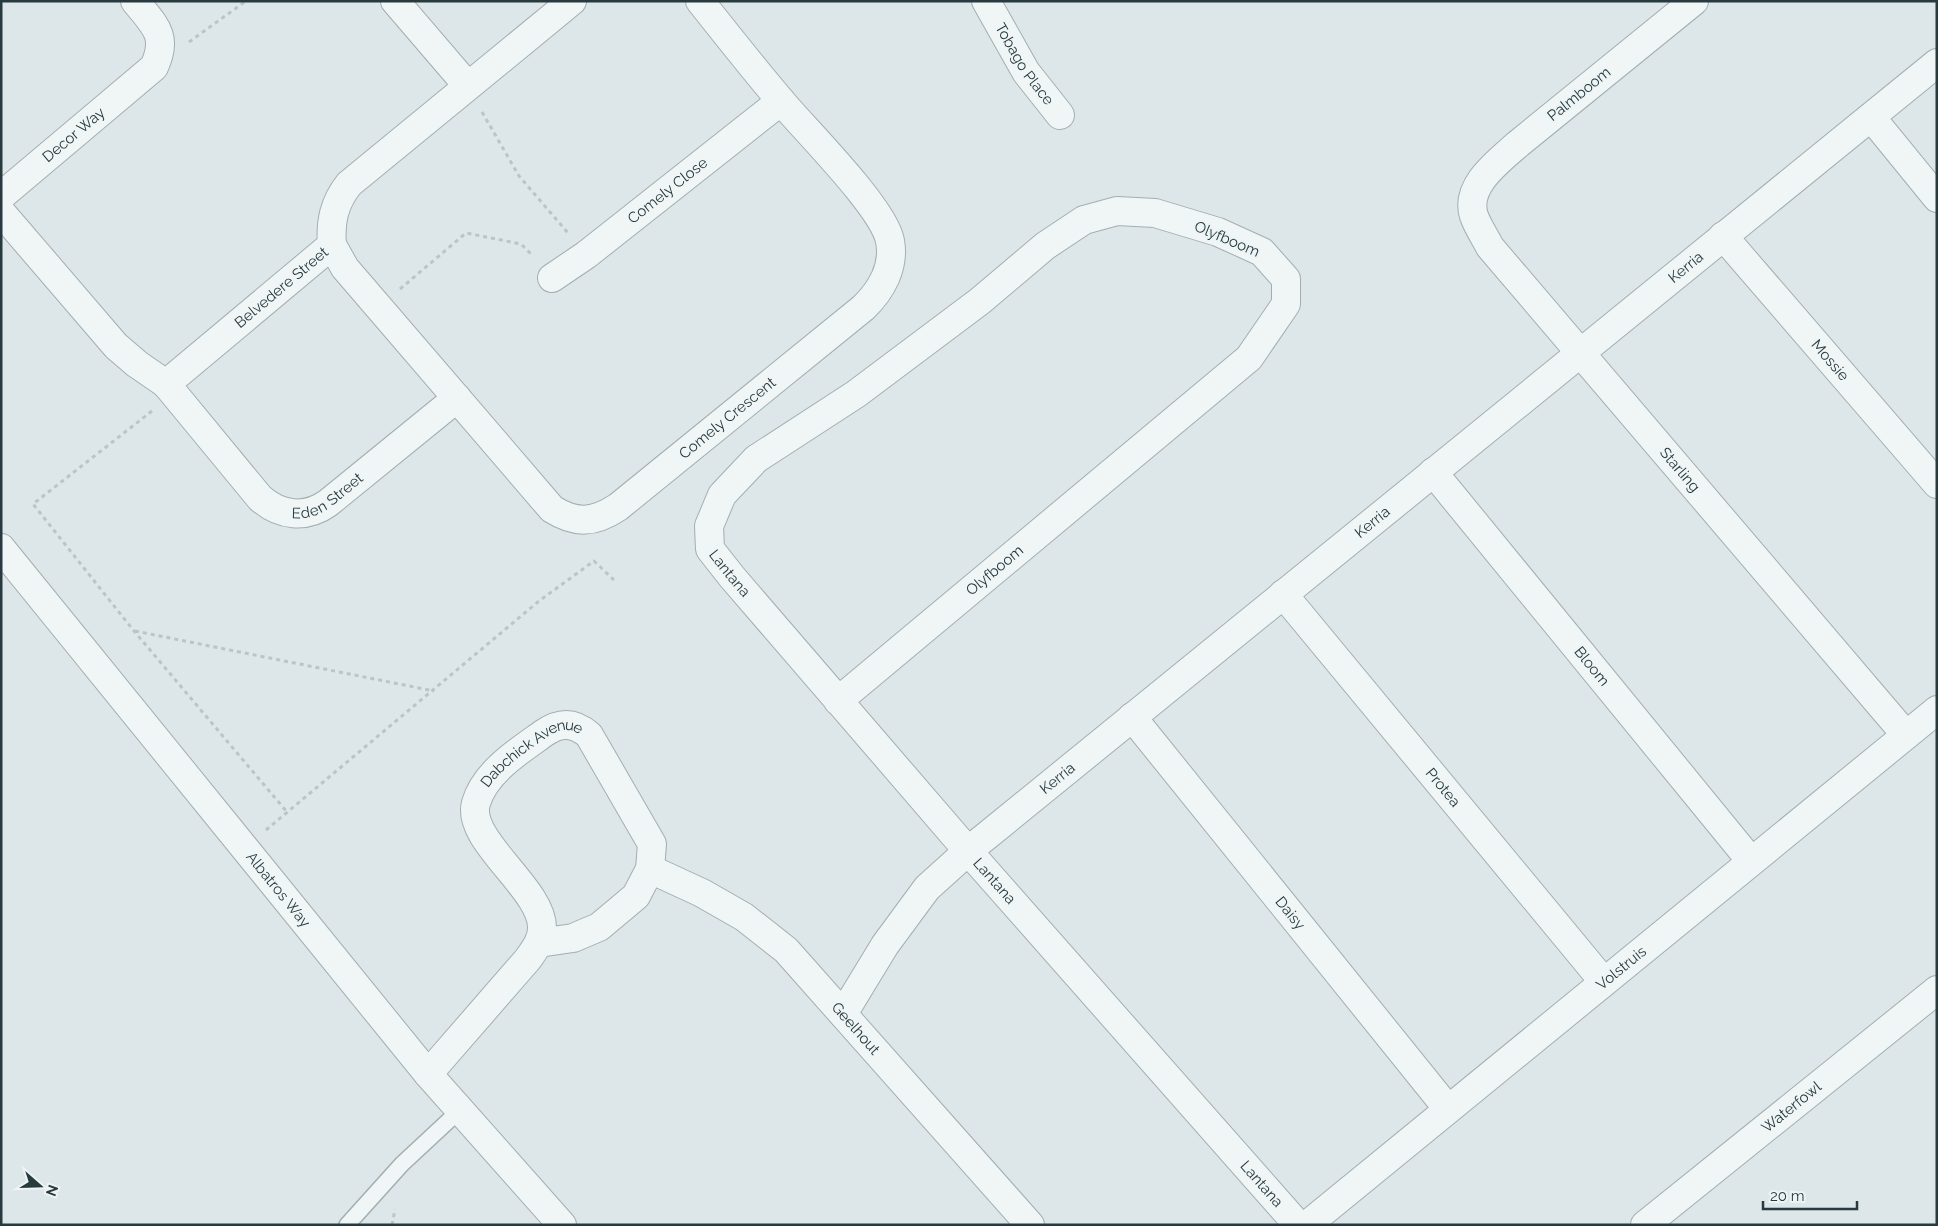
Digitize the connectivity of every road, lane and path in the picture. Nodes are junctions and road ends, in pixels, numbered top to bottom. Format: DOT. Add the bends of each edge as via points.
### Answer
graph roads {
  1 [pos="135,1"];
  2 [pos="246,1"];
  3 [pos="395,1"];
  4 [pos="572,1"];
  5 [pos="700,1"];
  6 [pos="1694,1"];
  7 [pos="994,4"];
  8 [pos="1937,64"];
  9 [pos="150,70"];
  10 [pos="467,85"];
  11 [pos="780,101"];
  12 [pos="1060,115"];
  13 [pos="1871,117"];
  14 [pos="1,196"];
  15 [pos="1474,196"];
  16 [pos="1937,198"];
  17 [pos="1,212"];
  18 [pos="1723,236"];
  19 [pos="521,244"];
  20 [pos="332,245"];
  21 [pos="586,255"];
  22 [pos="552,278"];
  23 [pos="379,307"];
  24 [pos="1580,352"];
  25 [pos="170,389"];
  26 [pos="457,398"];
  27 [pos="1433,472"];
  28 [pos="1937,484"];
  29 [pos="709,526"];
  30 [pos="1,548"];
  31 [pos="614,580"];
  32 [pos="1283,594"];
  33 [pos="134,631"];
  34 [pos="434,691"];
  35 [pos="838,701"];
  36 [pos="1937,710"];
  37 [pos="1132,717"];
  38 [pos="1906,735"];
  39 [pos="968,850"];
  40 [pos="1751,861"];
  41 [pos="650,869"];
  42 [pos="539,943"];
  43 [pos="1604,982"];
  44 [pos="1937,990"];
  45 [pos="843,1014"];
  46 [pos="428,1074"];
  47 [pos="1448,1109"];
  48 [pos="459,1111"];
  49 [pos="347,1225"];
  50 [pos="562,1225"];
  51 [pos="1030,1225"];
  52 [pos="1298,1225"];
  53 [pos="1307,1225"];
  54 [pos="1645,1225"];
  1 -- 9 [label="street" via="154,26 160,41 161,49"];
  2 -- 9 [label="path"];
  3 -- 10 [label="street"];
  4 -- 10 [label="street, Belvedere Street"];
  5 -- 11 [label="street, Comely Crescent"];
  6 -- 15 [label="street, Palmboom" via="1518,144 1479,184"];
  7 -- 12 [label="street, Tobago Place" via="1026,72"];
  8 -- 13 [label="street, Kerria"];
  9 -- 14 [label="street, Decor Way"];
  10 -- 20 [label="street, Belvedere Street" via="349,184 334,211"];
  10 -- 21 [label="path" via="519,176"];
  11 -- 21 [label="street, Comely Close"];
  11 -- 26 [label="street, Comely Crescent" via="879,215 890,240 885,281 863,308 618,507 605,516 588,520 566,518 552,509"];
  13 -- 16 [label="street"];
  13 -- 18 [label="street, Kerria"];
  15 -- 24 [label="street, Starling" via="1473,215 1490,247"];
  17 -- 25 [label="street" via="116,346"];
  18 -- 24 [label="street, Kerria"];
  18 -- 28 [label="street, Mossie"];
  19 -- 23 [label="path" via="466,232"];
  20 -- 23 [label="street, Comely Crescent" via="345,268"];
  20 -- 25 [label="street, Belvedere Street"];
  21 -- 22 [label="street, Comely Close"];
  23 -- 26 [label="street, Comely Crescent"];
  24 -- 27 [label="street, Kerria"];
  24 -- 38 [label="street, Starling"];
  25 -- 26 [label="street, Eden Street" via="260,498 278,509 299,514 314,512 328,503"];
  25 -- 33 [label="path" via="33,504"];
  27 -- 32 [label="street, Kerria"];
  27 -- 40 [label="street, Bloom"];
  29 -- 35 [label="street, Lantana" via="710,549"];
  29 -- 35 [label="street, Olyfboom" via="722,495 756,459 856,394 980,301 1045,246 1084,220 1117,211 1155,213 1218,232 1262,252 1286,279 1286,304 1249,358"];
  30 -- 46 [label="street, Albatros Way"];
  31 -- 34 [label="path" via="594,561 540,601"];
  32 -- 37 [label="street, Kerria"];
  32 -- 43 [label="street, Protea"];
  33 -- 34 [label="path"];
  33 -- 34 [label="path" via="287,812"];
  35 -- 39 [label="street, Lantana"];
  36 -- 38 [label="street, Volstruis"];
  37 -- 39 [label="street, Kerria"];
  37 -- 47 [label="street, Daisy"];
  38 -- 40 [label="street, Volstruis"];
  39 -- 45 [label="street, Kerria" via="927,888 885,945"];
  39 -- 52 [label="street, Lantana"];
  40 -- 43 [label="street, Volstruis"];
  41 -- 42 [label="street, Dabchick Avenue" via="636,896 598,927 572,938"];
  41 -- 42 [label="street, Dabchick Avenue" via="652,844 588,734 571,724 546,732 494,773 475,805 481,832 537,910 542,927"];
  41 -- 45 [label="street, Geelhout" via="744,917 786,950"];
  42 -- 46 [label="street"];
  43 -- 47 [label="street, Volstruis"];
  44 -- 54 [label="street, Waterfowl"];
  45 -- 51 [label="street, Geelhout"];
  46 -- 48 [label="street, Albatros Way"];
  47 -- 53 [label="street, Volstruis"];
  48 -- 49 [label="lane" via="402,1164"];
  48 -- 50 [label="street, Albatros Way"];
}
